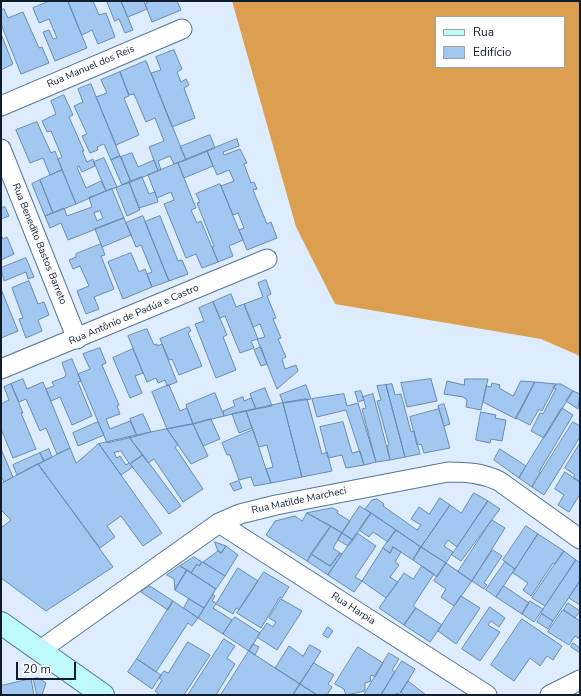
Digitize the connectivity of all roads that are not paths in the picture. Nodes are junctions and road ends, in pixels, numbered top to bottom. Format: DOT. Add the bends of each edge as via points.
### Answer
graph roads {
  1 [pos="182,29"];
  2 [pos="1,106"];
  3 [pos="1,149"];
  4 [pos="267,259"];
  5 [pos="77,339"];
  6 [pos="1,369"];
  7 [pos="219,523"];
  8 [pos="580,539"];
  9 [pos="1,623"];
  10 [pos="39,651"];
  11 [pos="580,680"];
  12 [pos="103,695"];
  13 [pos="487,695"];
  14 [pos="550,695"];
  1 -- 2 [label="street, Rua Manuel dos Reis"];
  3 -- 5 [label="street, Rua Benedito Bastos Barreto"];
  4 -- 5 [label="street, Rua Antônio de Padúa e Castro"];
  5 -- 6 [label="street, Rua Antônio de Padúa e Castro"];
  7 -- 8 [label="street, Rua Matilde Marcheci" via="240,514 276,505 448,472 470,472 499,481"];
  7 -- 10 [label="street, Rua Matilde Marcheci"];
  7 -- 13 [label="street, Rua Harpia"];
  9 -- 10 [label="main road"];
  10 -- 12 [label="main road"];
  11 -- 14 [label="street"];
}
